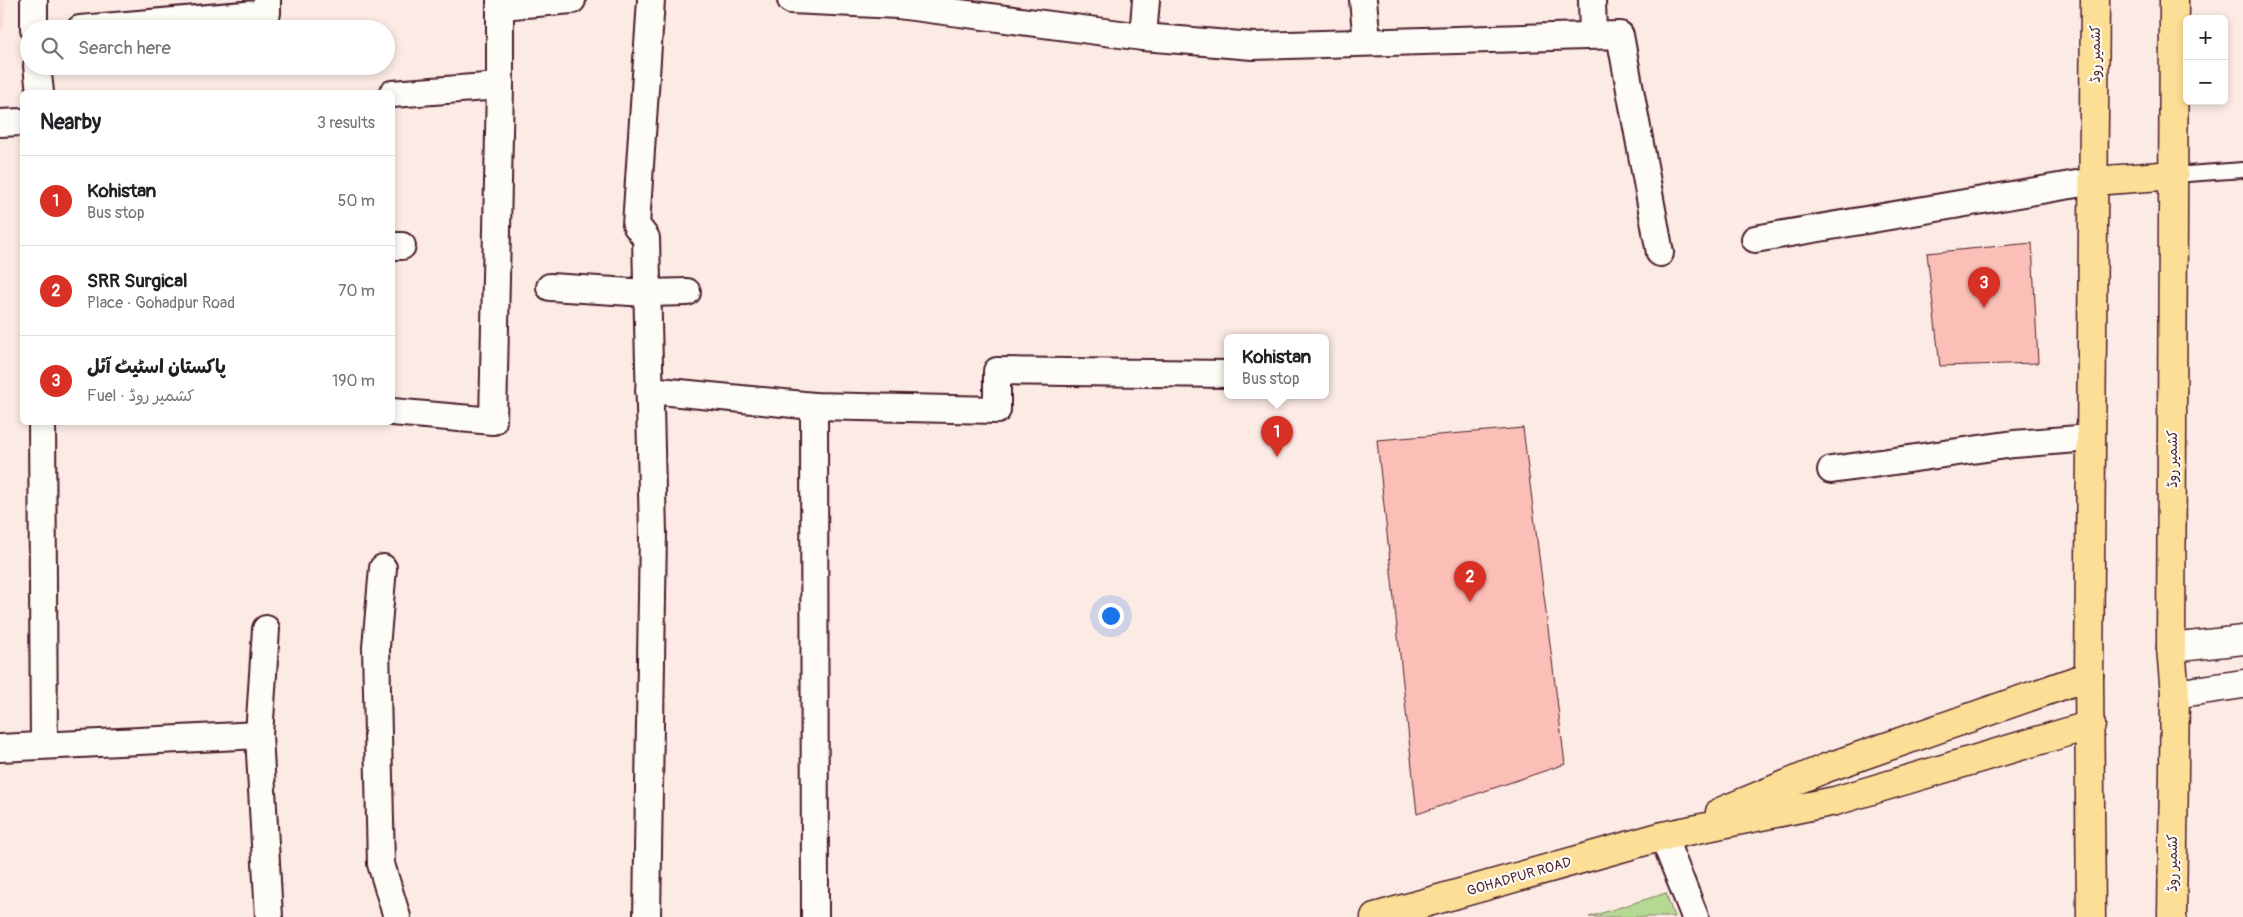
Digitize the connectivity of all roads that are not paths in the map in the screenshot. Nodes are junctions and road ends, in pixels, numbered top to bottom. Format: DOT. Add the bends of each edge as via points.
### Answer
graph roads {
  1 [pos="34,0"];
  2 [pos="267,0"];
  3 [pos="572,0"];
  4 [pos="651,0"];
  5 [pos="791,0"];
  6 [pos="1146,0"];
  7 [pos="1364,0"];
  8 [pos="1592,0"];
  9 [pos="2095,0"];
  10 [pos="2174,0"];
  11 [pos="500,3"];
  12 [pos="34,20"];
  13 [pos="185,20"];
  14 [pos="1593,35"];
  15 [pos="1143,36"];
  16 [pos="1367,42"];
  17 [pos="38,75"];
  18 [pos="500,86"];
  19 [pos="40,90"];
  20 [pos="395,94"];
  21 [pos="20,122"];
  22 [pos="0,123"];
  23 [pos="2243,170"];
  24 [pos="2174,175"];
  25 [pos="2094,181"];
  26 [pos="1755,239"];
  27 [pos="1660,253"];
  28 [pos="550,287"];
  29 [pos="687,292"];
  30 [pos="647,293"];
  31 [pos="1224,374"];
  32 [pos="649,390"];
  33 [pos="814,406"];
  34 [pos="395,412"];
  35 [pos="42,425"];
  36 [pos="2090,438"];
  37 [pos="1831,470"];
  38 [pos="383,568"];
  39 [pos="266,629"];
  40 [pos="2243,640"];
  41 [pos="2171,648"];
  42 [pos="2089,676"];
  43 [pos="2243,684"];
  44 [pos="2175,694"];
  45 [pos="2091,724"];
  46 [pos="259,735"];
  47 [pos="44,744"];
  48 [pos="0,748"];
  49 [pos="1663,836"];
  50 [pos="269,917"];
  51 [pos="397,917"];
  52 [pos="648,917"];
  53 [pos="815,917"];
  54 [pos="1375,917"];
  55 [pos="1695,917"];
  56 [pos="2090,917"];
  57 [pos="2172,917"];
  1 -- 12 [label="street"];
  2 -- 13 [label="street" via="267,13"];
  3 -- 11 [label="street"];
  4 -- 30 [label="street" via="636,225 646,238"];
  5 -- 15 [label="street" via="898,5"];
  6 -- 15 [label="street"];
  7 -- 16 [label="street"];
  8 -- 14 [label="street"];
  9 -- 25 [label="main road, کشمیر روڈ"];
  10 -- 24 [label="main road, کشمیر روڈ"];
  11 -- 18 [label="street"];
  14 -- 16 [label="street"];
  14 -- 27 [label="street" via="1620,35"];
  15 -- 16 [label="street" via="1253,46"];
  17 -- 19 [label="street"];
  18 -- 20 [label="street"];
  18 -- 34 [label="street" via="493,421"];
  21 -- 22 [label="street"];
  23 -- 24 [label="lane"];
  24 -- 25 [label="main road"];
  24 -- 41 [label="main road, کشمیر روڈ"];
  25 -- 26 [label="street"];
  25 -- 36 [label="main road, کشمیر روڈ"];
  28 -- 30 [label="street"];
  29 -- 30 [label="street"];
  30 -- 32 [label="street"];
  31 -- 33 [label="street" via="997,371 997,410"];
  32 -- 33 [label="street"];
  32 -- 52 [label="street" via="653,533"];
  33 -- 53 [label="street"];
  35 -- 47 [label="street"];
  36 -- 37 [label="street" via="2014,444"];
  36 -- 42 [label="main road, کشمیر روڈ"];
  38 -- 51 [label="street" via="376,647 382,864"];
  39 -- 46 [label="street"];
  40 -- 41 [label="main road"];
  41 -- 44 [label="main road, کشمیر روڈ"];
  42 -- 45 [label="main road, کشمیر روڈ"];
  42 -- 49 [label="main road" via="1826,768"];
  43 -- 44 [label="main road"];
  44 -- 57 [label="main road, کشمیر روڈ"];
  45 -- 49 [label="main road" via="1834,801"];
  45 -- 56 [label="main road, کشمیر روڈ"];
  46 -- 47 [label="street"];
  46 -- 50 [label="street"];
  47 -- 48 [label="street"];
  49 -- 54 [label="main road, GOHADPUR ROAD"];
  49 -- 55 [label="street"];
}
